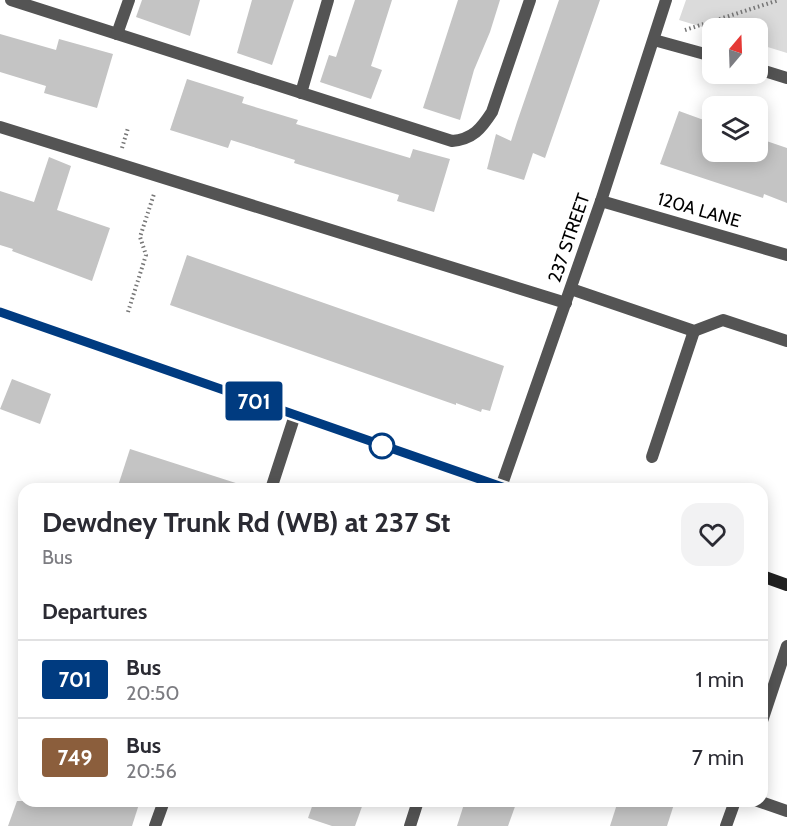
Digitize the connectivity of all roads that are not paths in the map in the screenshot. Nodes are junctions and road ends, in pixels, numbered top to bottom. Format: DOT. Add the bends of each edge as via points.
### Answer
graph roads {
  1 [pos="11,0"];
  2 [pos="129,0"];
  3 [pos="328,0"];
  4 [pos="530,0"];
  5 [pos="666,0"];
  6 [pos="117,34"];
  7 [pos="654,40"];
  8 [pos="702,53"];
  9 [pos="768,72"];
  10 [pos="787,78"];
  11 [pos="301,93"];
  12 [pos="0,127"];
  13 [pos="601,201"];
  14 [pos="787,255"];
  15 [pos="571,289"];
  16 [pos="566,303"];
  17 [pos="0,312"];
  18 [pos="694,331"];
  19 [pos="787,342"];
  20 [pos="295,415"];
  21 [pos="652,457"];
  22 [pos="273,483"];
  23 [pos="491,483"];
  24 [pos="507,483"];
  25 [pos="768,578"];
  26 [pos="787,585"];
  27 [pos="787,646"];
  28 [pos="768,703"];
  29 [pos="768,804"];
  30 [pos="162,807"];
  31 [pos="416,807"];
  32 [pos="733,807"];
  33 [pos="787,811"];
  34 [pos="155,826"];
  35 [pos="410,826"];
  36 [pos="726,826"];
  1 -- 6 [label="street"];
  2 -- 6 [label="street"];
  3 -- 11 [label="street"];
  4 -- 11 [label="street" via="492,112 465,140 452,141"];
  5 -- 7 [label="street, 237 STREET"];
  6 -- 11 [label="street"];
  7 -- 8 [label="street"];
  7 -- 13 [label="street, 237 STREET"];
  9 -- 10 [label="street"];
  12 -- 16 [label="street"];
  13 -- 14 [label="street, 120A LANE"];
  13 -- 15 [label="street, 237 STREET"];
  15 -- 16 [label="street, 237 STREET"];
  15 -- 18 [label="street"];
  16 -- 24 [label="street, 237 STREET"];
  17 -- 20 [label="main road"];
  18 -- 19 [label="street" via="723,320"];
  18 -- 21 [label="street"];
  20 -- 22 [label="street"];
  20 -- 23 [label="main road"];
  25 -- 26 [label="main road"];
  27 -- 28 [label="street"];
  29 -- 33 [label="street"];
  30 -- 34 [label="street"];
  31 -- 35 [label="street"];
  32 -- 36 [label="street"];
}
